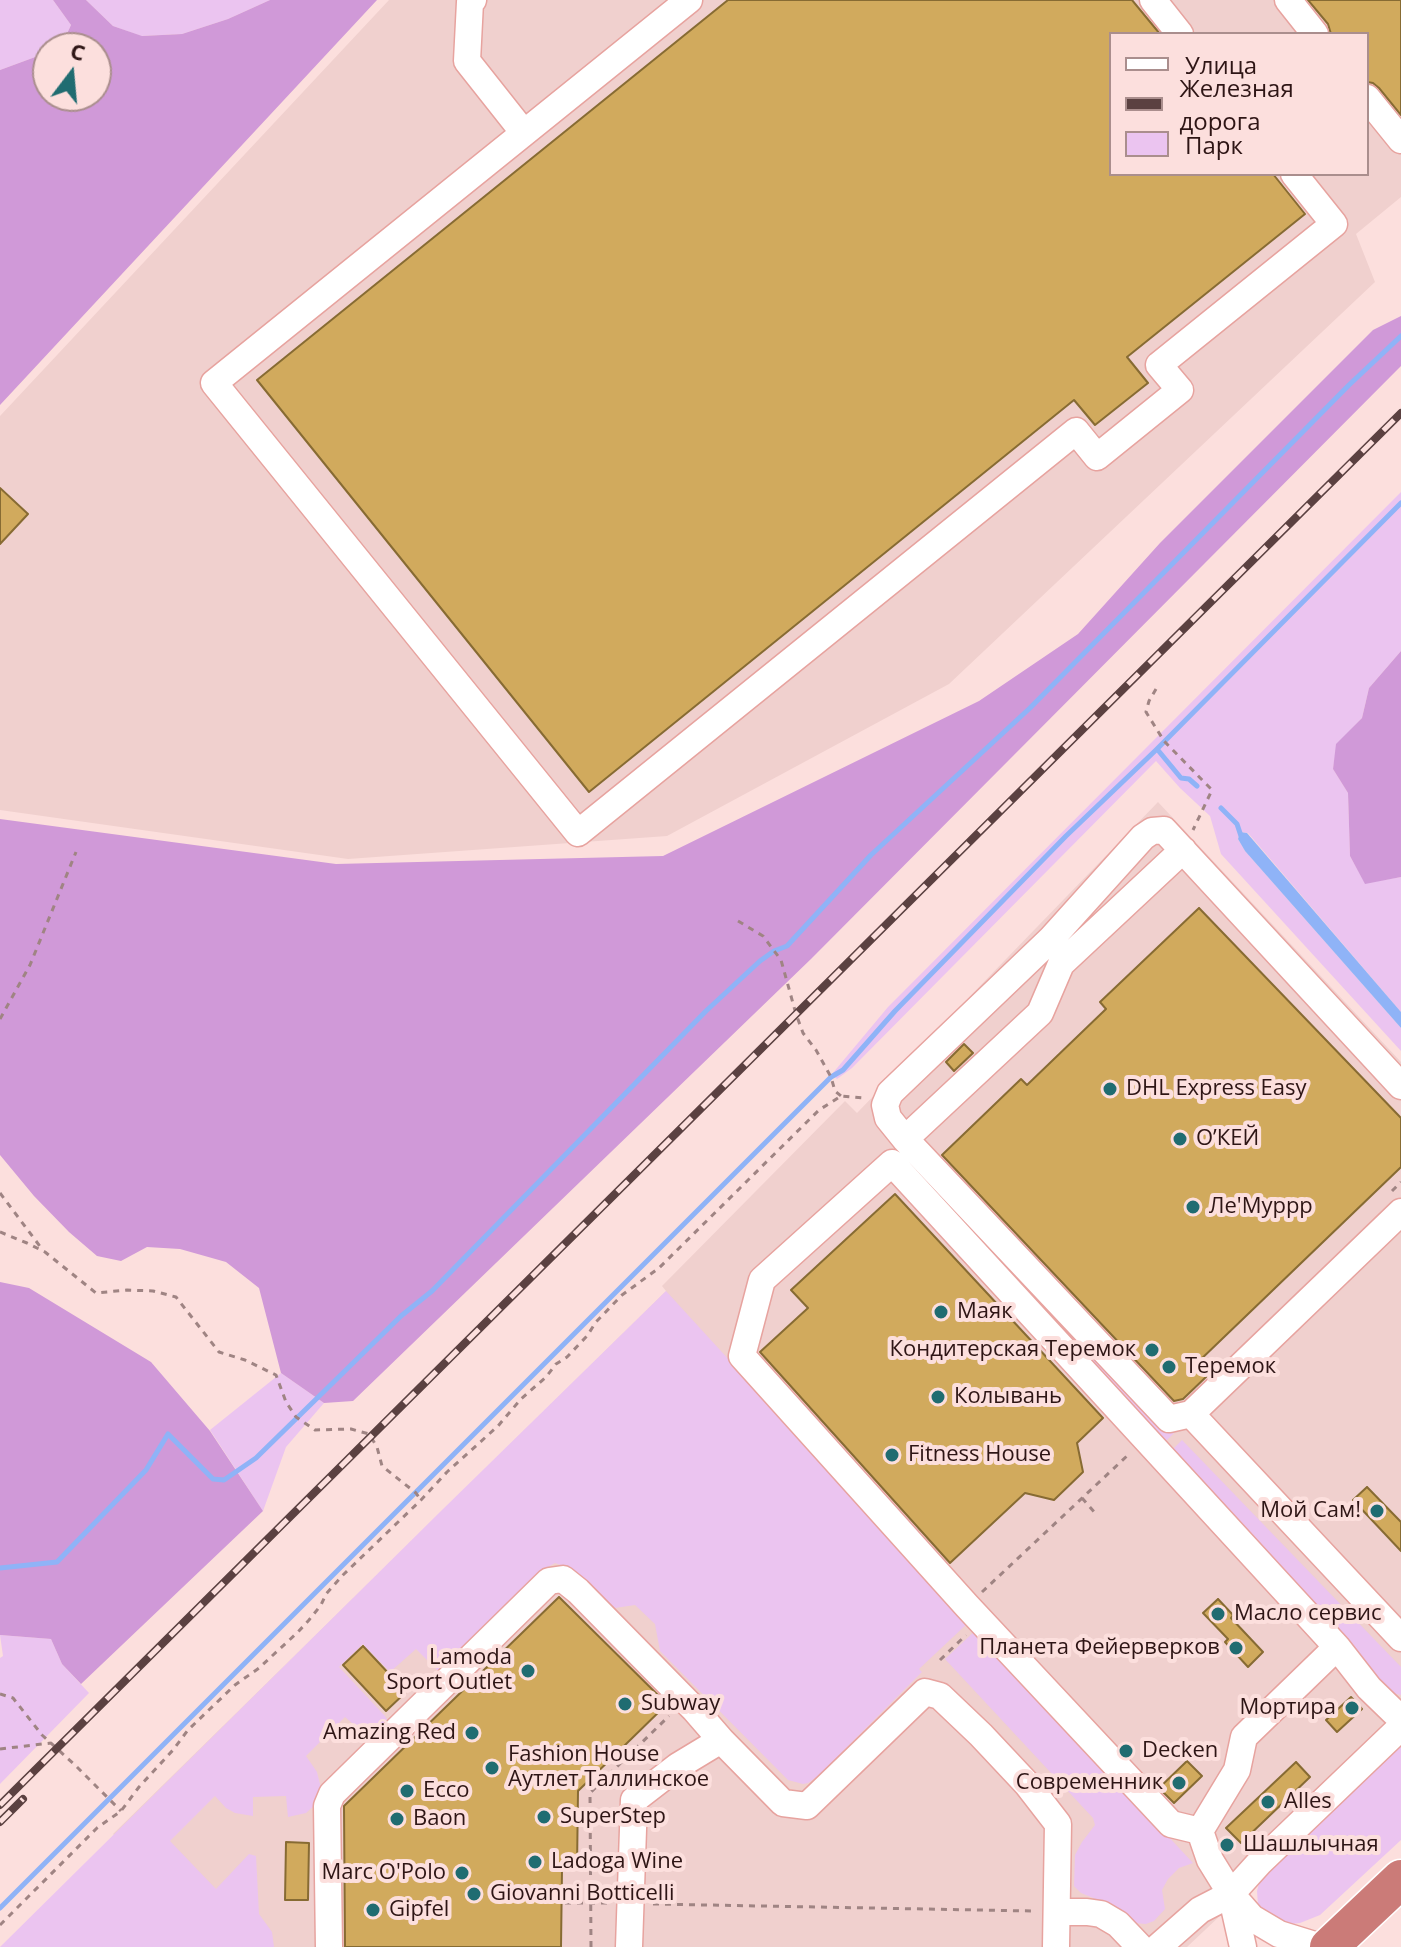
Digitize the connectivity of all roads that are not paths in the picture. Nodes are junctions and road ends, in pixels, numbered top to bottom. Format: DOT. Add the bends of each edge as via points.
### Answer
graph roads {
  1 [pos="473,0"];
  2 [pos="689,0"];
  3 [pos="1153,0"];
  4 [pos="1288,0"];
  5 [pos="1178,32"];
  6 [pos="1313,32"];
  7 [pos="1369,100"];
  8 [pos="524,133"];
  9 [pos="1401,140"];
  10 [pos="1296,176"];
  11 [pos="1183,850"];
  12 [pos="1401,1086"];
  13 [pos="905,1139"];
  14 [pos="1401,1212"];
  15 [pos="1191,1414"];
  16 [pos="1401,1638"];
  17 [pos="1337,1647"];
  18 [pos="1401,1719"];
  19 [pos="1401,1727"];
  20 [pos="721,1740"];
  21 [pos="1200,1831"];
  22 [pos="1401,1879"];
  23 [pos="1231,1894"];
  24 [pos="1057,1912"];
  25 [pos="329,1947"];
  26 [pos="629,1947"];
  27 [pos="1056,1947"];
  28 [pos="1140,1947"];
  29 [pos="1158,1947"];
  30 [pos="1243,1947"];
  31 [pos="1321,1947"];
  32 [pos="1329,1947"];
  1 -- 8 [label="lane" via="467,61"];
  2 -- 8 [label="lane"];
  3 -- 5 [label="lane"];
  4 -- 6 [label="lane"];
  7 -- 9 [label="lane"];
  8 -- 10 [label="lane" via="214,383 578,833 1076,431 1097,457 1180,390 1159,365 1334,224"];
  11 -- 12 [label="lane"];
  11 -- 13 [label="lane" via="1061,964 1040,1013"];
  11 -- 13 [label="lane" via="1164,830 1143,837 1051,939 890,1093 885,1105 888,1118"];
  13 -- 15 [label="lane" via="1169,1419"];
  14 -- 15 [label="lane"];
  15 -- 16 [label="lane"];
  17 -- 18 [label="lane"];
  17 -- 21 [label="lane" via="1244,1737 1237,1770"];
  17 -- 21 [label="lane" via="892,1163 762,1280 742,1356 1171,1824"];
  19 -- 23 [label="lane"];
  20 -- 24 [label="lane" via="783,1803 807,1806 925,1692 940,1696 1027,1784 1058,1824"];
  20 -- 25 [label="lane" via="578,1591 563,1579 549,1581 332,1794 327,1806"];
  20 -- 26 [label="lane" via="634,1800"];
  21 -- 23 [label="lane"];
  22 -- 32 [label="highway"];
  23 -- 29 [label="lane" via="1200,1910"];
  23 -- 30 [label="lane"];
  23 -- 31 [label="lane" via="1252,1918 1279,1934"];
  24 -- 27 [label="lane"];
  24 -- 28 [label="lane" via="1101,1914"];
}
